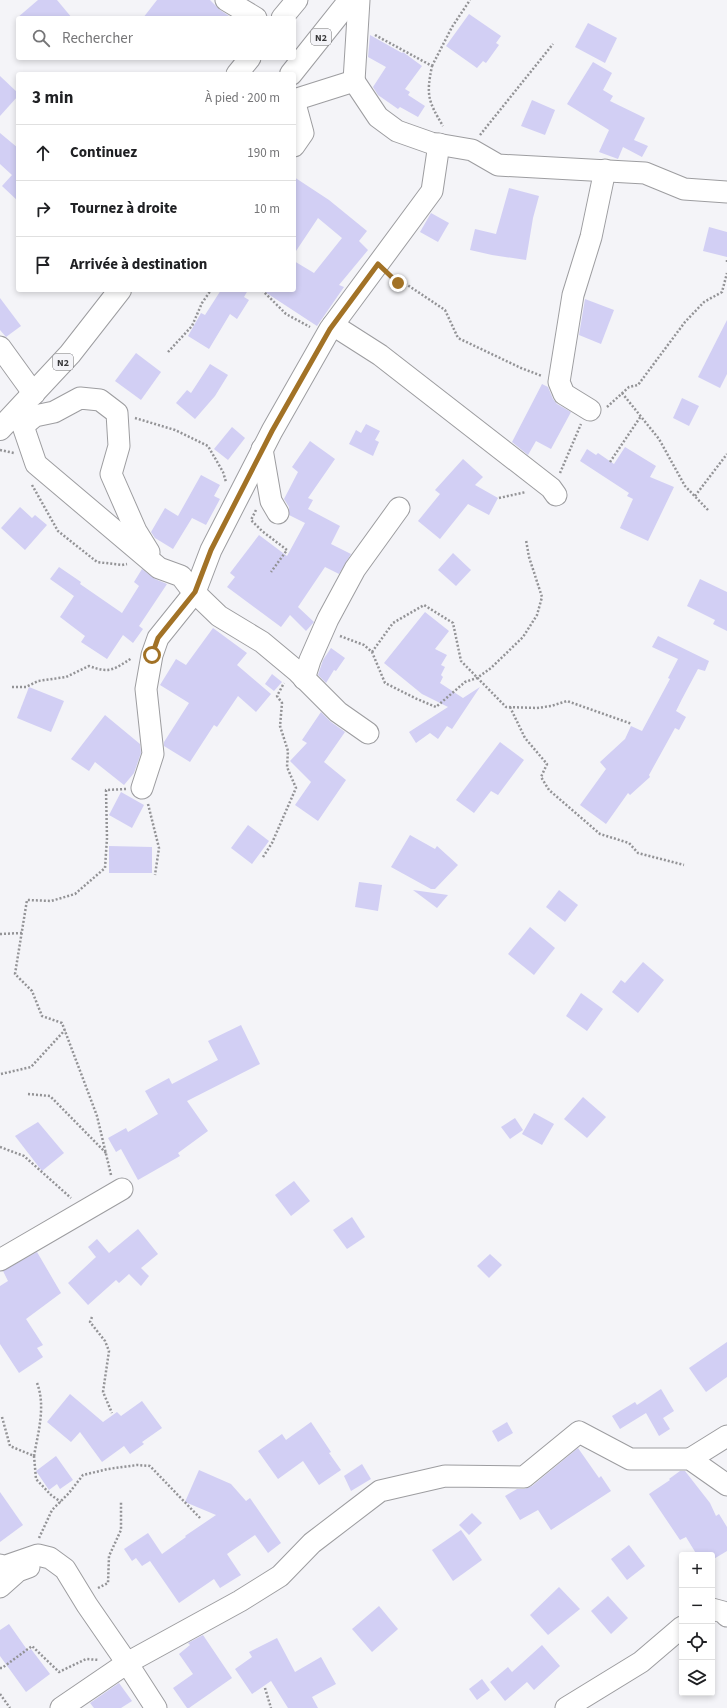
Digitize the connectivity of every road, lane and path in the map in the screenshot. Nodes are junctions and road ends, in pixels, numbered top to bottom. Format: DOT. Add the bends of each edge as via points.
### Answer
graph roads {
  1 [pos="226,0"];
  2 [pos="350,0"];
  3 [pos="359,0"];
  4 [pos="470,0"];
  5 [pos="253,16"];
  6 [pos="358,26"];
  7 [pos="553,44"];
  8 [pos="248,60"];
  9 [pos="432,66"];
  10 [pos="239,72"];
  11 [pos="293,72"];
  12 [pos="354,81"];
  13 [pos="296,99"];
  14 [pos="296,107"];
  15 [pos="296,143"];
  16 [pos="454,147"];
  17 [pos="605,170"];
  18 [pos="727,192"];
  19 [pos="378,264"];
  20 [pos="727,273"];
  21 [pos="118,292"];
  22 [pos="210,292"];
  23 [pos="264,292"];
  24 [pos="333,325"];
  25 [pos="0,347"];
  26 [pos="168,352"];
  27 [pos="559,382"];
  28 [pos="622,393"];
  29 [pos="34,394"];
  30 [pos="590,410"];
  31 [pos="117,413"];
  32 [pos="641,416"];
  33 [pos="12,424"];
  34 [pos="262,449"];
  35 [pos="0,450"];
  36 [pos="727,454"];
  37 [pos="17,459"];
  38 [pos="610,462"];
  39 [pos="29,480"];
  40 [pos="556,495"];
  41 [pos="695,496"];
  42 [pos="259,504"];
  43 [pos="233,508"];
  44 [pos="399,508"];
  45 [pos="708,510"];
  46 [pos="278,513"];
  47 [pos="526,540"];
  48 [pos="133,563"];
  49 [pos="159,568"];
  50 [pos="271,572"];
  51 [pos="195,592"];
  52 [pos="338,635"];
  53 [pos="372,652"];
  54 [pos="134,657"];
  55 [pos="298,673"];
  56 [pos="477,678"];
  57 [pos="12,687"];
  58 [pos="509,707"];
  59 [pos="632,724"];
  60 [pos="368,733"];
  61 [pos="142,787"];
  62 [pos="263,857"];
  63 [pos="684,865"];
  64 [pos="155,875"];
  65 [pos="22,933"];
  66 [pos="0,934"];
  67 [pos="65,1030"];
  68 [pos="0,1074"];
  69 [pos="28,1094"];
  70 [pos="0,1146"];
  71 [pos="106,1154"];
  72 [pos="119,1191"];
  73 [pos="84,1211"];
  74 [pos="0,1260"];
  75 [pos="92,1317"];
  76 [pos="37,1383"];
  77 [pos="112,1413"];
  78 [pos="0,1420"];
  79 [pos="727,1436"];
  80 [pos="34,1456"];
  81 [pos="690,1459"];
  82 [pos="727,1485"];
  83 [pos="61,1502"];
  84 [pos="121,1502"];
  85 [pos="200,1518"];
  86 [pos="44,1556"];
  87 [pos="0,1565"];
  88 [pos="0,1587"];
  89 [pos="78,1591"];
  90 [pos="715,1610"];
  91 [pos="727,1616"];
  92 [pos="679,1630"];
  93 [pos="127,1663"];
  94 [pos="0,1668"];
  95 [pos="265,1688"];
  96 [pos="0,1694"];
  97 [pos="10,1708"];
  98 [pos="61,1708"];
  99 [pos="156,1708"];
  100 [pos="271,1708"];
  101 [pos="566,1708"];
  1 -- 5 [label="street"];
  2 -- 11 [label="highway, N2"];
  3 -- 6 [label="street"];
  4 -- 9 [label="path" via="452,27"];
  6 -- 9 [label="path"];
  6 -- 12 [label="street"];
  7 -- 16 [label="path"];
  8 -- 10 [label="street"];
  9 -- 16 [label="path" via="428,85 431,106"];
  12 -- 13 [label="street"];
  12 -- 16 [label="street" via="378,117 397,131 431,143"];
  14 -- 15 [label="street" via="303,133"];
  16 -- 17 [label="street" via="498,165"];
  16 -- 19 [label="street" via="432,191"];
  17 -- 18 [label="street" via="645,172 684,189"];
  17 -- 27 [label="street" via="590,237 573,295"];
  19 -- 24 [label="street"];
  19 -- 27 [label="path" via="398,283 406,284 445,310 458,338 521,368"];
  20 -- 28 [label="path" via="722,292 704,302 685,322 638,385 629,387"];
  21 -- 29 [label="highway, N2" via="70,354"];
  22 -- 26 [label="path" via="202,302 192,326"];
  23 -- 24 [label="path" via="286,314 317,330"];
  24 -- 34 [label="street"];
  24 -- 40 [label="street" via="386,360 551,488"];
  25 -- 29 [label="street"];
  27 -- 30 [label="street" via="564,394"];
  28 -- 30 [label="path" via="604,410"];
  28 -- 32 [label="path"];
  29 -- 33 [label="highway, N2"];
  31 -- 33 [label="street" via="100,400 80,398 54,412"];
  31 -- 43 [label="path" via="175,430 208,446 223,472"];
  31 -- 49 [label="street" via="119,446 111,474 136,531"];
  32 -- 38 [label="path"];
  32 -- 41 [label="path" via="659,439 685,486"];
  33 -- 49 [label="street" via="36,464"];
  34 -- 43 [label="street"];
  34 -- 46 [label="street" via="271,501"];
  35 -- 37 [label="path" via="14,454"];
  36 -- 41 [label="path"];
  39 -- 48 [label="path" via="58,531 97,562 122,566"];
  41 -- 45 [label="path"];
  42 -- 50 [label="path" via="251,520 287,550"];
  43 -- 51 [label="street" via="211,550"];
  44 -- 55 [label="street" via="354,569 310,660"];
  47 -- 56 [label="path" via="542,597 537,616 523,637"];
  49 -- 51 [label="street" via="181,576"];
  51 -- 55 [label="street" via="219,616 262,642"];
  51 -- 61 [label="street" via="158,638 152,655 146,689 153,754"];
  52 -- 53 [label="path" via="364,645"];
  53 -- 56 [label="path" via="384,683 436,707 465,682"];
  53 -- 56 [label="path" via="394,623 424,604 454,623 461,661"];
  54 -- 57 [label="path" via="114,669 104,671 89,666 66,677 38,681 26,687"];
  55 -- 60 [label="street" via="338,712"];
  55 -- 62 [label="path" via="277,696 282,704 280,726 288,750 287,767 296,788 272,843"];
  56 -- 58 [label="path" via="506,707"];
  58 -- 59 [label="path" via="537,708 567,701"];
  58 -- 63 [label="path" via="525,738 548,764 541,777 549,790 600,834 629,843 638,853"];
  61 -- 64 [label="path" via="159,848"];
  61 -- 65 [label="path" via="106,790 105,868 75,894 51,901 27,900"];
  65 -- 66 [label="path"];
  65 -- 67 [label="path" via="15,974 32,991 42,1016 62,1023"];
  67 -- 68 [label="path" via="31,1067"];
  67 -- 71 [label="path" via="96,1116"];
  69 -- 71 [label="path" via="50,1096"];
  70 -- 73 [label="path" via="24,1156"];
  71 -- 72 [label="path"];
  72 -- 73 [label="street"];
  73 -- 74 [label="street"];
  75 -- 77 [label="path" via="90,1322 105,1341 109,1351 103,1392"];
  76 -- 80 [label="path" via="41,1394 41,1417"];
  78 -- 80 [label="path" via="2,1417 10,1446"];
  79 -- 81 [label="street"];
  80 -- 83 [label="path" via="36,1479"];
  81 -- 82 [label="street"];
  81 -- 93 [label="street" via="630,1459 579,1432 524,1477 445,1476 380,1492 312,1543 280,1576"];
  83 -- 85 [label="path" via="83,1475 137,1465 150,1466"];
  83 -- 86 [label="path" via="52,1510 38,1540"];
  84 -- 89 [label="path" via="121,1530 110,1556 108,1583 93,1591"];
  86 -- 87 [label="street" via="2,1567"];
  86 -- 88 [label="street" via="18,1571"];
  86 -- 89 [label="street" via="65,1569"];
  89 -- 93 [label="street"];
  90 -- 91 [label="street"];
  92 -- 101 [label="street" via="640,1662"];
  93 -- 94 [label="path" via="86,1659 59,1672 32,1646"];
  93 -- 98 [label="street"];
  93 -- 99 [label="street"];
  95 -- 100 [label="path"];
  96 -- 97 [label="path"];
}
